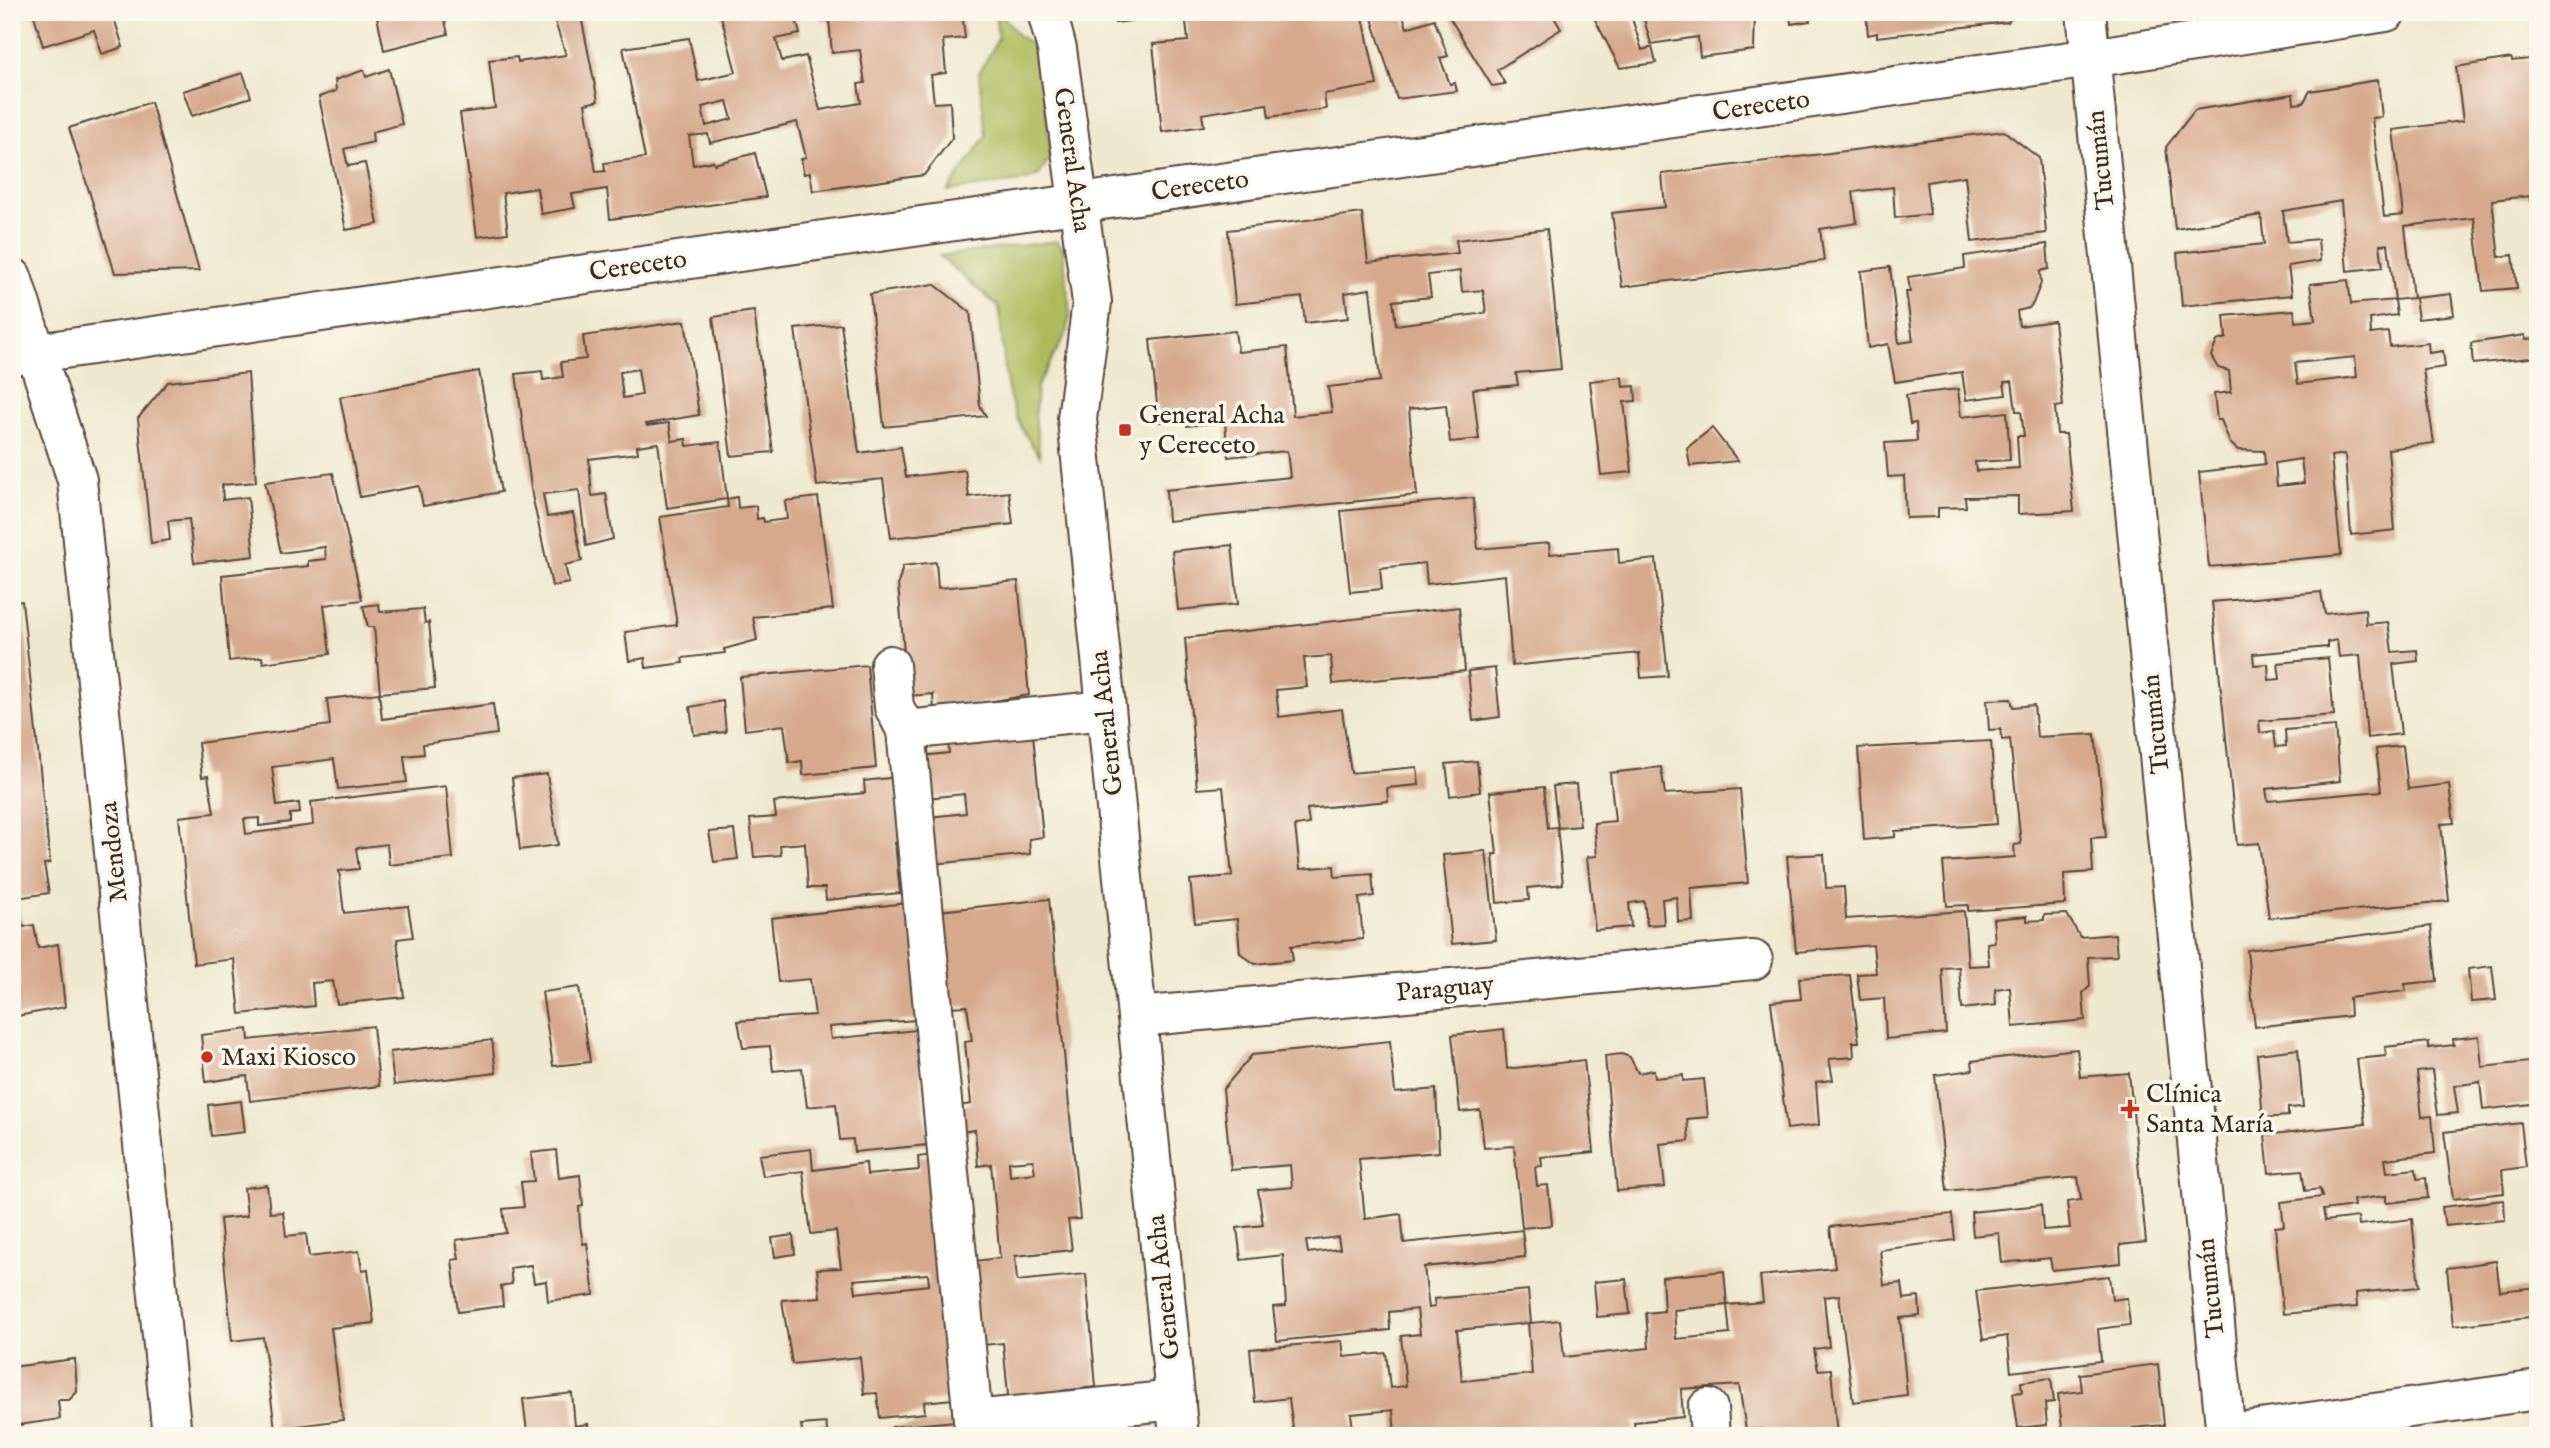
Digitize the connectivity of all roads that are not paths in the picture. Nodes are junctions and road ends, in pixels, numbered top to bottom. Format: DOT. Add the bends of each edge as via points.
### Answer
graph roads {
  1 [pos="1047,12"];
  2 [pos="2086,12"];
  3 [pos="2386,12"];
  4 [pos="2091,58"];
  5 [pos="1079,204"];
  6 [pos="12,277"];
  7 [pos="24,354"];
  8 [pos="890,665"];
  9 [pos="1106,710"];
  10 [pos="906,730"];
  11 [pos="1753,960"];
  12 [pos="1137,1017"];
  13 [pos="2538,1390"];
  14 [pos="1178,1418"];
  15 [pos="2226,1435"];
  16 [pos="172,1436"];
  1 -- 5 [label="street, General Acha"];
  2 -- 4 [label="street, Tucumán"];
  3 -- 4 [label="street, Cereceto"];
  4 -- 5 [label="street, Cereceto"];
  4 -- 15 [label="street, Tucumán"];
  5 -- 7 [label="street, Cereceto"];
  5 -- 9 [label="street, General Acha" via="1092,302 1077,419"];
  6 -- 7 [label="street, Mendoza"];
  7 -- 16 [label="street, Mendoza" via="77,480"];
  8 -- 10 [label="street" via="894,707"];
  9 -- 10 [label="street"];
  9 -- 12 [label="street, General Acha"];
  10 -- 14 [label="street" via="973,1420"];
  11 -- 12 [label="street, Paraguay"];
  12 -- 14 [label="street, General Acha"];
  13 -- 15 [label="street"];
}
